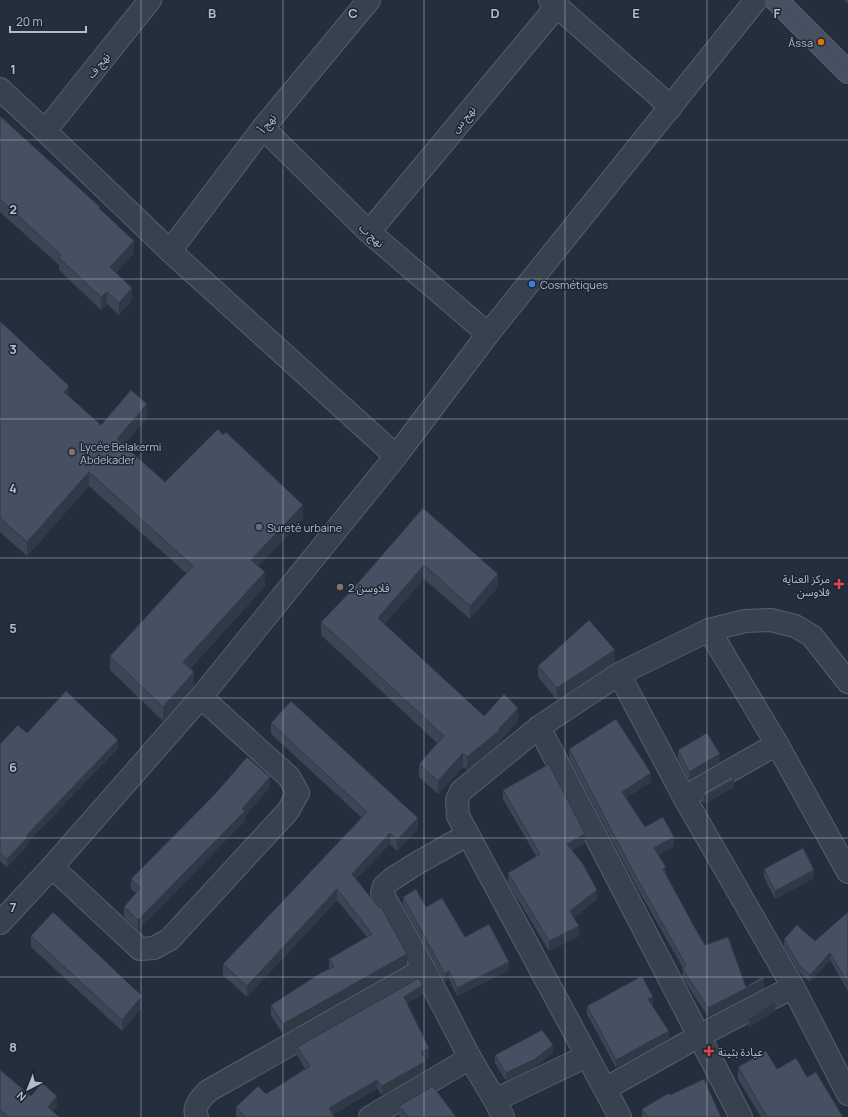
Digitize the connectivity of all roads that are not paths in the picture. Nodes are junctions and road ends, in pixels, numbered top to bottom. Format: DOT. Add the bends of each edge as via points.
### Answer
graph roads {
  1 [pos="150,0"];
  2 [pos="369,0"];
  3 [pos="756,0"];
  4 [pos="776,0"];
  5 [pos="554,3"];
  6 [pos="848,72"];
  7 [pos="0,89"];
  8 [pos="671,107"];
  9 [pos="263,128"];
  10 [pos="45,131"];
  11 [pos="368,232"];
  12 [pos="170,251"];
  13 [pos="488,334"];
  14 [pos="396,456"];
  15 [pos="709,630"];
  16 [pos="619,674"];
  17 [pos="848,682"];
  18 [pos="201,697"];
  19 [pos="539,727"];
  20 [pos="777,744"];
  21 [pos="684,797"];
  22 [pos="467,835"];
  23 [pos="52,867"];
  24 [pos="848,872"];
  25 [pos="0,923"];
  26 [pos="424,969"];
  27 [pos="793,987"];
  28 [pos="699,1036"];
  29 [pos="587,1056"];
  30 [pos="470,1058"];
  31 [pos="605,1089"];
  32 [pos="848,1094"];
  33 [pos="499,1108"];
  34 [pos="197,1117"];
  35 [pos="370,1117"];
  36 [pos="620,1117"];
  37 [pos="741,1117"];
  1 -- 10 [label="street, نهج ف"];
  2 -- 9 [label="street, نهج أ"];
  3 -- 8 [label="street"];
  4 -- 6 [label="street"];
  5 -- 8 [label="street"];
  5 -- 11 [label="street, نهج س"];
  7 -- 10 [label="street"];
  8 -- 13 [label="street"];
  9 -- 11 [label="street, نهج ب"];
  9 -- 12 [label="street, نهج أ"];
  10 -- 12 [label="street"];
  11 -- 13 [label="street, نهج ب"];
  12 -- 14 [label="street"];
  13 -- 14 [label="street"];
  14 -- 18 [label="street"];
  15 -- 16 [label="street"];
  15 -- 17 [label="street" via="746,622 771,620 795,626 812,636"];
  15 -- 20 [label="street"];
  16 -- 19 [label="street"];
  16 -- 21 [label="street"];
  18 -- 23 [label="street"];
  18 -- 23 [label="street" via="289,777 298,793 288,811 170,939 154,948 140,949"];
  19 -- 22 [label="street" via="461,791 457,800 458,816"];
  19 -- 28 [label="street"];
  20 -- 21 [label="street"];
  20 -- 24 [label="street"];
  21 -- 27 [label="street"];
  22 -- 26 [label="street" via="392,879 382,890"];
  22 -- 29 [label="street"];
  23 -- 25 [label="street"];
  26 -- 30 [label="street"];
  26 -- 34 [label="street" via="208,1091 196,1108"];
  27 -- 28 [label="street"];
  27 -- 32 [label="street"];
  28 -- 31 [label="street"];
  28 -- 37 [label="street"];
  29 -- 31 [label="street"];
  29 -- 33 [label="street"];
  30 -- 33 [label="street"];
  30 -- 35 [label="street"];
  31 -- 36 [label="street"];
}
